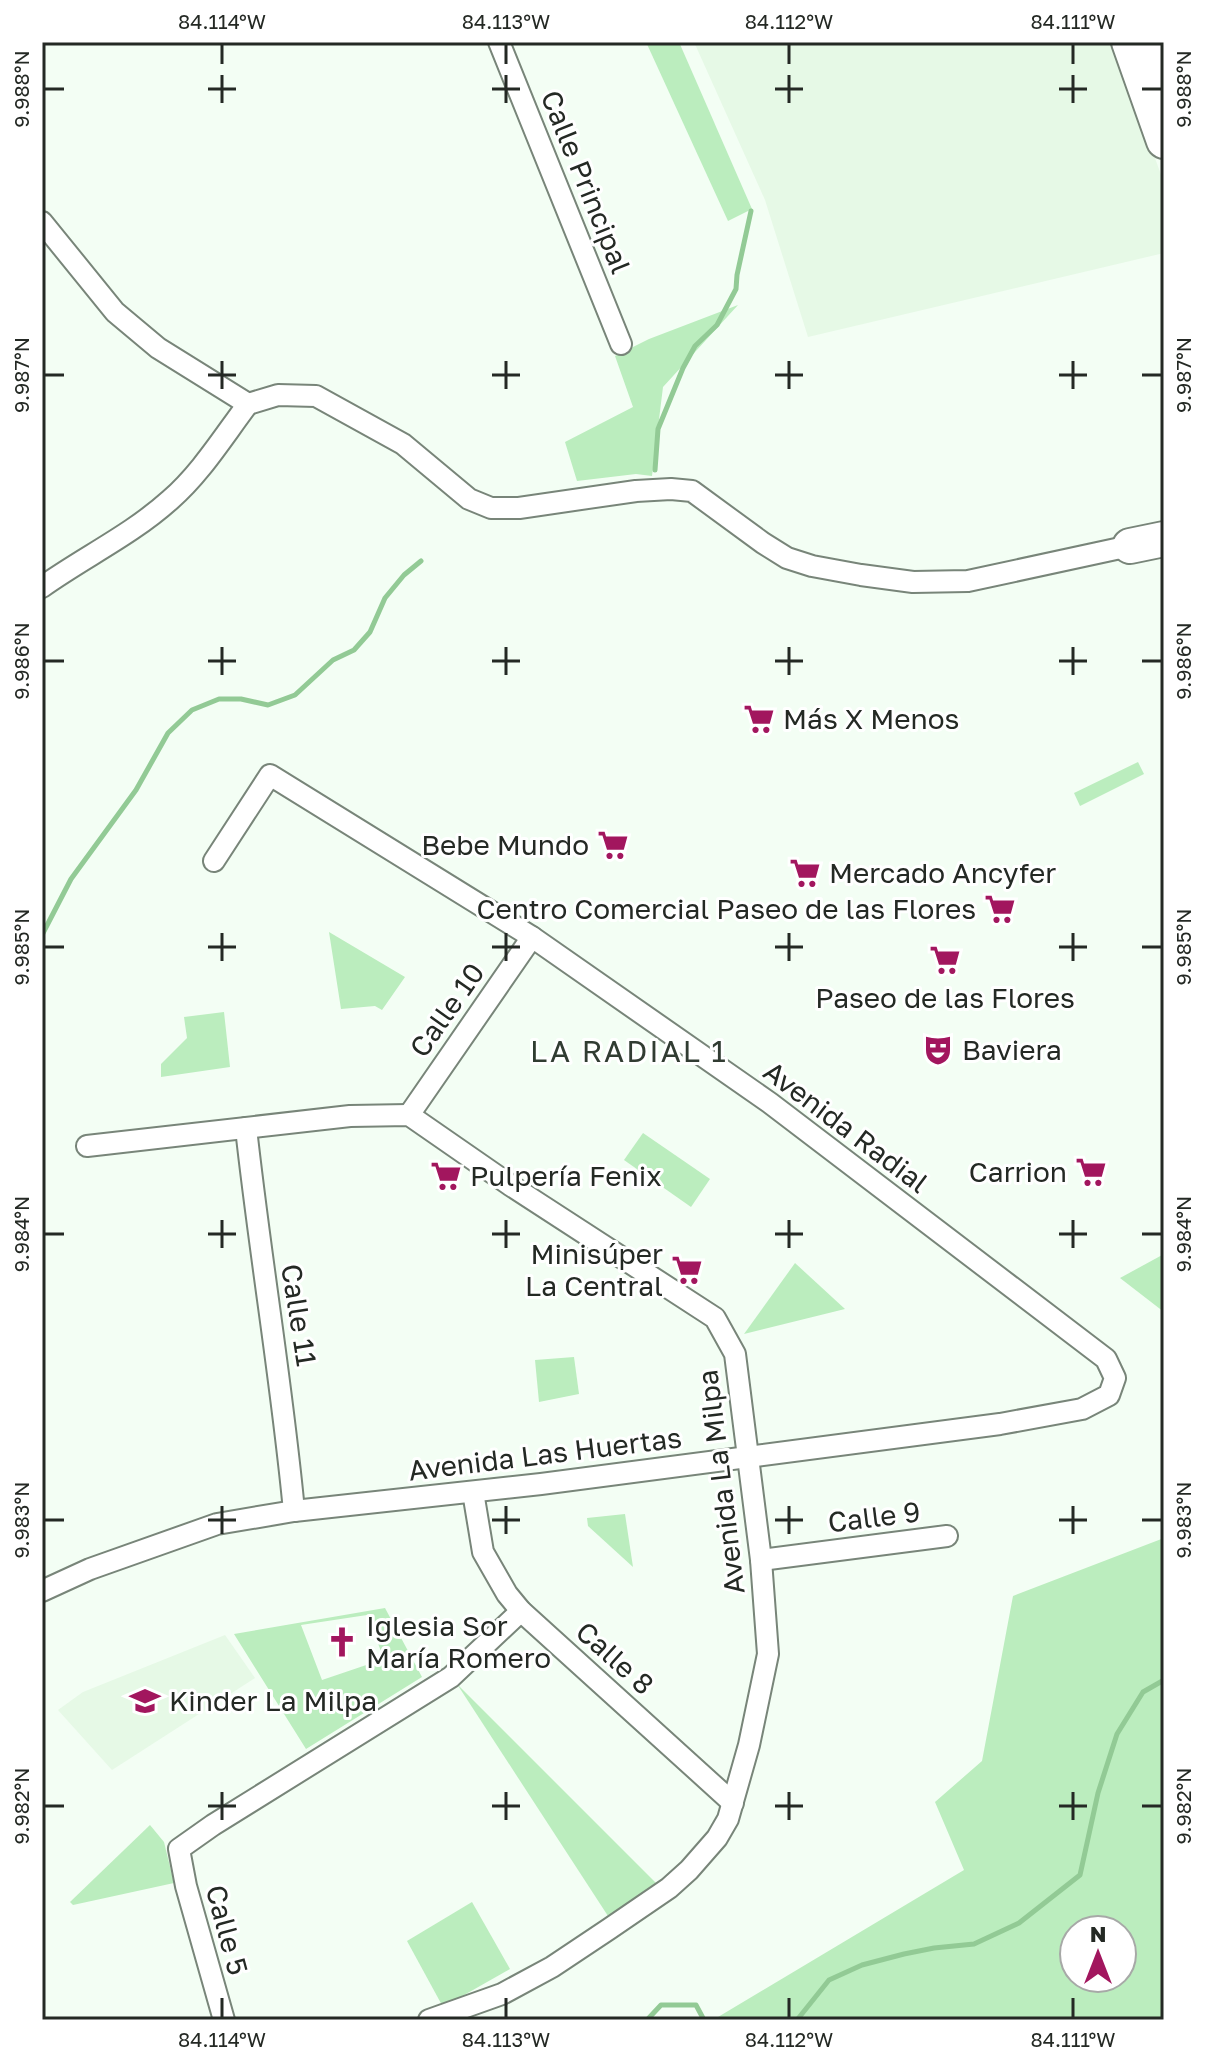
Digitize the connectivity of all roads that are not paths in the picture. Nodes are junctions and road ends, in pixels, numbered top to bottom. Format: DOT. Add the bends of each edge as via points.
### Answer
graph roads {
  1 [pos="499,42"];
  2 [pos="1120,42"];
  3 [pos="1129,42"];
  4 [pos="1143,42"];
  5 [pos="1157,42"];
  6 [pos="1157,77"];
  7 [pos="1164,141"];
  8 [pos="42,222"];
  9 [pos="621,344"];
  10 [pos="248,404"];
  11 [pos="1164,538"];
  12 [pos="1130,546"];
  13 [pos="42,587"];
  14 [pos="214,861"];
  15 [pos="532,937"];
  16 [pos="409,1115"];
  17 [pos="246,1128"];
  18 [pos="87,1146"];
  19 [pos="1109,1395"];
  20 [pos="749,1456"];
  21 [pos="473,1492"];
  22 [pos="294,1511"];
  23 [pos="947,1536"];
  24 [pos="761,1560"];
  25 [pos="42,1591"];
  26 [pos="521,1611"];
  27 [pos="733,1803"];
  28 [pos="224,2020"];
  29 [pos="429,2020"];
  1 -- 9 [label="street, Calle Principal"];
  2 -- 6 [label="main road"];
  3 -- 6 [label="main road"];
  4 -- 6 [label="main road"];
  5 -- 6 [label="main road"];
  6 -- 7 [label="main road"];
  8 -- 10 [label="street" via="115,312 158,348"];
  10 -- 12 [label="street" via="278,395 316,396 403,444 469,499 491,508 636,491 692,491 787,558 861,575 913,582 968,581"];
  10 -- 13 [label="street" via="200,470 170,500"];
  11 -- 12 [label="main road"];
  14 -- 15 [label="street, Avenida Radial" via="270,775"];
  15 -- 16 [label="street, Calle 10"];
  15 -- 19 [label="street, Avenida Radial" via="770,1103 1106,1359 1115,1378"];
  16 -- 17 [label="street"];
  16 -- 20 [label="street, Avenida La Milpa" via="715,1318 735,1354"];
  17 -- 18 [label="street"];
  17 -- 22 [label="street, Calle 11"];
  19 -- 20 [label="street, Avenida Las Huertas" via="1082,1409 1000,1424"];
  20 -- 21 [label="street, Avenida Las Huertas"];
  20 -- 24 [label="street, Avenida La Milpa"];
  21 -- 22 [label="street, Avenida Las Huertas"];
  21 -- 26 [label="street, Calle 8" via="483,1552"];
  22 -- 25 [label="street, Avenida Las Huertas" via="217,1524"];
  23 -- 24 [label="street, Calle 9"];
  24 -- 27 [label="street, Avenida La Milpa" via="768,1654"];
  26 -- 27 [label="street, Calle 8"];
  26 -- 28 [label="street, Calle 5" via="451,1677 183,1845 178,1854"];
  27 -- 29 [label="street, Avenida La Milpa" via="717,1838 669,1888 552,1967 502,1994"];
}
